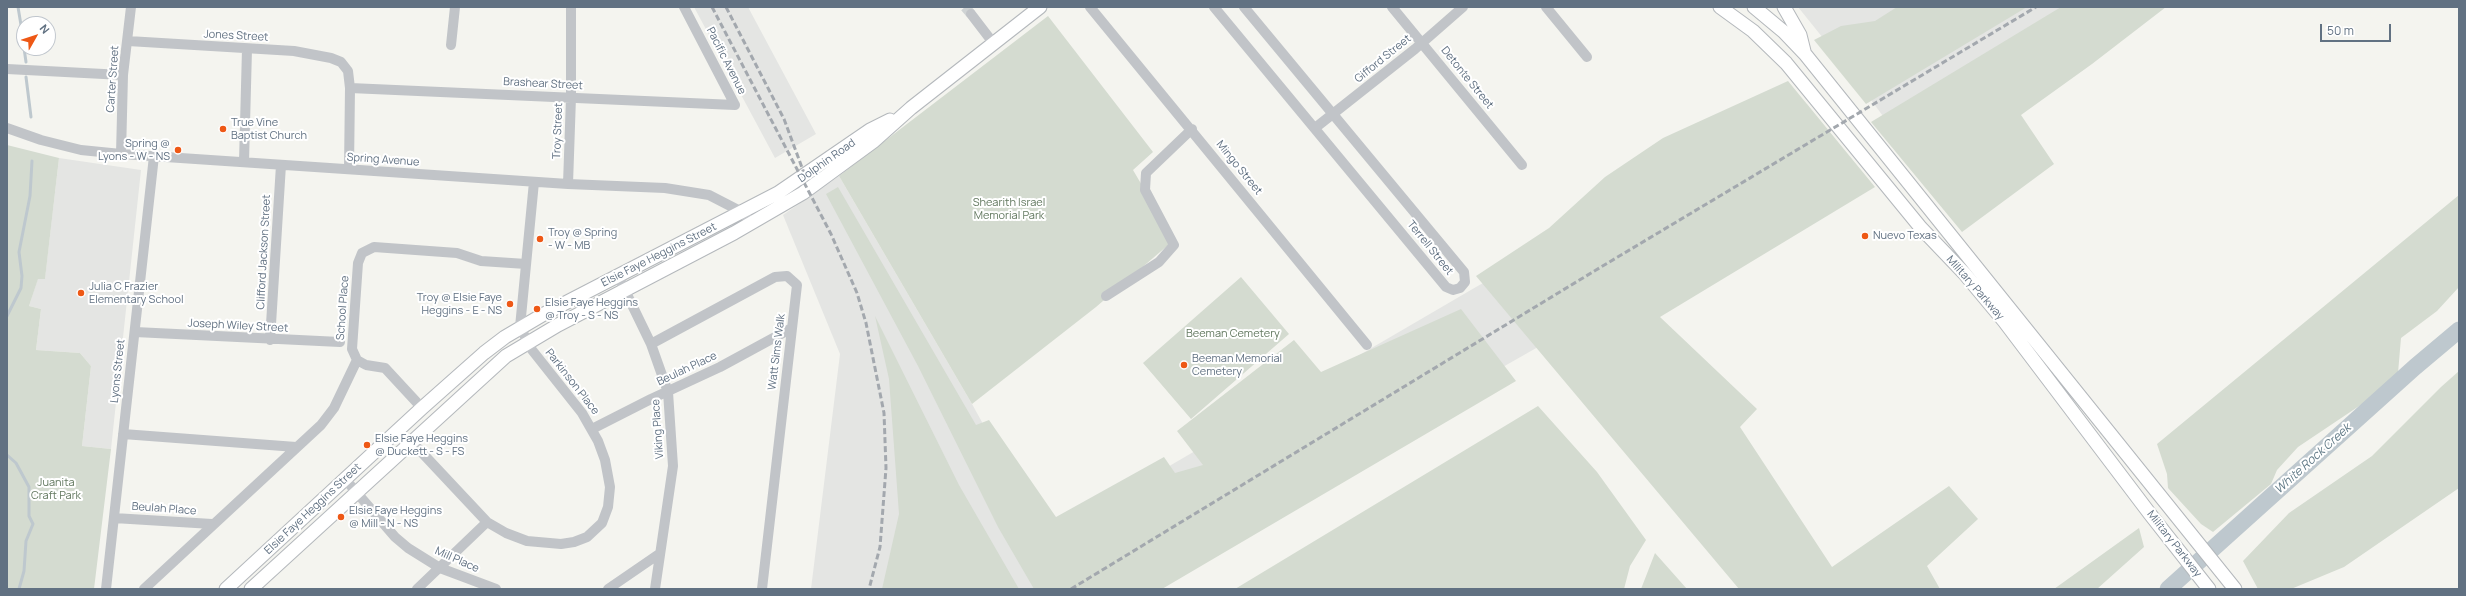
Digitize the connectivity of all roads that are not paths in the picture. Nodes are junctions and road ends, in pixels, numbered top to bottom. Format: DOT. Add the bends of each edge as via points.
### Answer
graph roads {
  1 [pos="131,7"];
  2 [pos="455,7"];
  3 [pos="571,7"];
  4 [pos="684,7"];
  5 [pos="1040,7"];
  6 [pos="1090,7"];
  7 [pos="1214,7"];
  8 [pos="1244,7"];
  9 [pos="1392,7"];
  10 [pos="1464,7"];
  11 [pos="1546,7"];
  12 [pos="1720,7"];
  13 [pos="1784,7"];
  14 [pos="1756,8"];
  15 [pos="971,14"];
  16 [pos="128,41"];
  17 [pos="1422,43"];
  18 [pos="994,44"];
  19 [pos="451,45"];
  20 [pos="247,49"];
  21 [pos="1805,54"];
  22 [pos="1586,56"];
  23 [pos="7,69"];
  24 [pos="123,75"];
  25 [pos="350,88"];
  26 [pos="571,97"];
  27 [pos="735,105"];
  28 [pos="911,108"];
  29 [pos="1334,114"];
  30 [pos="7,128"];
  31 [pos="1315,128"];
  32 [pos="1192,129"];
  33 [pos="121,154"];
  34 [pos="154,156"];
  35 [pos="244,162"];
  36 [pos="281,165"];
  37 [pos="1522,165"];
  38 [pos="349,169"];
  39 [pos="534,182"];
  40 [pos="568,184"];
  41 [pos="742,212"];
  42 [pos="1936,217"];
  43 [pos="752,223"];
  44 [pos="1921,228"];
  45 [pos="526,264"];
  46 [pos="618,276"];
  47 [pos="626,291"];
  48 [pos="1106,296"];
  49 [pos="520,327"];
  50 [pos="790,329"];
  51 [pos="135,332"];
  52 [pos="270,340"];
  53 [pos="340,342"];
  54 [pos="528,342"];
  55 [pos="651,344"];
  56 [pos="1367,345"];
  57 [pos="357,360"];
  58 [pos="668,392"];
  59 [pos="422,408"];
  60 [pos="2099,422"];
  61 [pos="592,429"];
  62 [pos="2088,430"];
  63 [pos="123,434"];
  64 [pos="411,441"];
  65 [pos="296,447"];
  66 [pos="345,479"];
  67 [pos="355,492"];
  68 [pos="114,518"];
  69 [pos="487,522"];
  70 [pos="212,524"];
  71 [pos="659,554"];
  72 [pos="440,568"];
  73 [pos="2233,586"];
  74 [pos="106,589"];
  75 [pos="144,589"];
  76 [pos="226,589"];
  77 [pos="252,589"];
  78 [pos="418,589"];
  79 [pos="496,589"];
  80 [pos="608,589"];
  81 [pos="655,589"];
  82 [pos="762,589"];
  83 [pos="2209,589"];
  1 -- 16 [label="street, Carter Street"];
  2 -- 19 [label="street"];
  3 -- 26 [label="street, Troy Street"];
  4 -- 27 [label="street, Pacific Avenue"];
  5 -- 18 [label="main road, Dolphin Road"];
  6 -- 32 [label="street, Mingo Street"];
  7 -- 31 [label="street, Terrell Street"];
  8 -- 29 [label="street, Terrell Street"];
  9 -- 17 [label="street, Detonte Street"];
  10 -- 17 [label="street, Gifford Street"];
  11 -- 22 [label="street"];
  12 -- 44 [label="main road, Military Parkway" via="1752,31 1786,63"];
  13 -- 21 [label="main road" via="1800,35"];
  14 -- 21 [label="main road, Military Parkway"];
  15 -- 18 [label="street"];
  16 -- 20 [label="street, Jones Street"];
  16 -- 24 [label="street, Carter Street"];
  17 -- 29 [label="street, Gifford Street"];
  17 -- 37 [label="street, Detonte Street"];
  18 -- 28 [label="main road, Dolphin Road"];
  20 -- 25 [label="street, Jones Street" via="294,51 331,58 341,62 348,71"];
  20 -- 35 [label="street"];
  21 -- 42 [label="main road, Military Parkway"];
  23 -- 24 [label="street"];
  24 -- 33 [label="street, Carter Street"];
  25 -- 26 [label="street, Brashear Street"];
  25 -- 38 [label="street"];
  26 -- 27 [label="street, Brashear Street"];
  26 -- 40 [label="street, Troy Street"];
  28 -- 41 [label="main road, Dolphin Road" via="870,130 795,183"];
  28 -- 43 [label="main road, Dolphin Road" via="874,141 822,179"];
  29 -- 31 [label="street, Gifford Street"];
  29 -- 31 [label="street, Terrell Street" via="1464,272 1466,279 1460,288 1453,290 1446,287"];
  30 -- 33 [label="street, Spring Avenue" via="81,150"];
  32 -- 48 [label="street" via="1146,173 1145,190 1174,245 1159,262"];
  32 -- 56 [label="street, Mingo Street"];
  33 -- 34 [label="street, Spring Avenue"];
  34 -- 35 [label="street, Spring Avenue"];
  34 -- 51 [label="street, Lyons Street"];
  35 -- 36 [label="street, Spring Avenue"];
  36 -- 38 [label="street, Spring Avenue"];
  36 -- 52 [label="street, Clifford Jackson Street"];
  38 -- 39 [label="street, Spring Avenue"];
  39 -- 40 [label="street, Spring Avenue"];
  39 -- 45 [label="street"];
  40 -- 41 [label="street, Spring Avenue" via="665,188 702,193"];
  41 -- 43 [label="street, Spring Avenue"];
  41 -- 46 [label="main road, Elsie Faye Heggins Street"];
  42 -- 44 [label="main road"];
  42 -- 60 [label="main road, Military Parkway"];
  43 -- 47 [label="main road, Elsie Faye Heggins Street"];
  44 -- 62 [label="main road, Military Parkway" via="1964,273 2004,321"];
  45 -- 49 [label="street"];
  45 -- 57 [label="street, School Place" via="481,261 457,253 374,247 365,250 358,263 352,349"];
  46 -- 47 [label="street, Viking Place"];
  46 -- 49 [label="main road, Elsie Faye Heggins Street"];
  47 -- 54 [label="main road, Elsie Faye Heggins Street"];
  47 -- 55 [label="street, Viking Place"];
  49 -- 54 [label="street"];
  49 -- 59 [label="main road, Elsie Faye Heggins Street" via="484,352"];
  50 -- 55 [label="street, Watt Sims Walk" via="797,285 791,278 781,275"];
  50 -- 58 [label="street, Beulah Place"];
  50 -- 82 [label="street, Watt Sims Walk"];
  51 -- 52 [label="street, Joseph Wiley Street"];
  51 -- 63 [label="street, Lyons Street"];
  52 -- 53 [label="street, Joseph Wiley Street"];
  54 -- 61 [label="street, Parkinson Place"];
  54 -- 64 [label="main road, Elsie Faye Heggins Street" via="495,364"];
  55 -- 58 [label="street, Viking Place"];
  57 -- 59 [label="street" via="366,365 385,368"];
  57 -- 65 [label="street" via="330,414"];
  58 -- 61 [label="street, Beulah Place"];
  58 -- 71 [label="street, Viking Place" via="673,466"];
  59 -- 66 [label="main road, Elsie Faye Heggins Street"];
  60 -- 62 [label="main road"];
  60 -- 73 [label="main road, Military Parkway"];
  61 -- 69 [label="street, Parkinson Place" via="605,460 610,487 608,507 602,522 595,530 587,537 574,542 544,543 527,541"];
  62 -- 83 [label="main road, Military Parkway"];
  63 -- 65 [label="street"];
  63 -- 68 [label="street, Lyons Street"];
  64 -- 67 [label="main road, Elsie Faye Heggins Street"];
  64 -- 69 [label="street, Parkinson Place"];
  65 -- 70 [label="street"];
  66 -- 67 [label="street, Mill Place"];
  66 -- 76 [label="main road, Elsie Faye Heggins Street"];
  67 -- 72 [label="street, Mill Place" via="395,537"];
  67 -- 77 [label="main road, Elsie Faye Heggins Street"];
  68 -- 70 [label="street, Beulah Place"];
  68 -- 74 [label="street, Lyons Street"];
  69 -- 72 [label="street"];
  70 -- 75 [label="street"];
  71 -- 80 [label="street"];
  71 -- 81 [label="street, Viking Place"];
  72 -- 78 [label="street"];
  72 -- 79 [label="street, Mill Place"];
}
